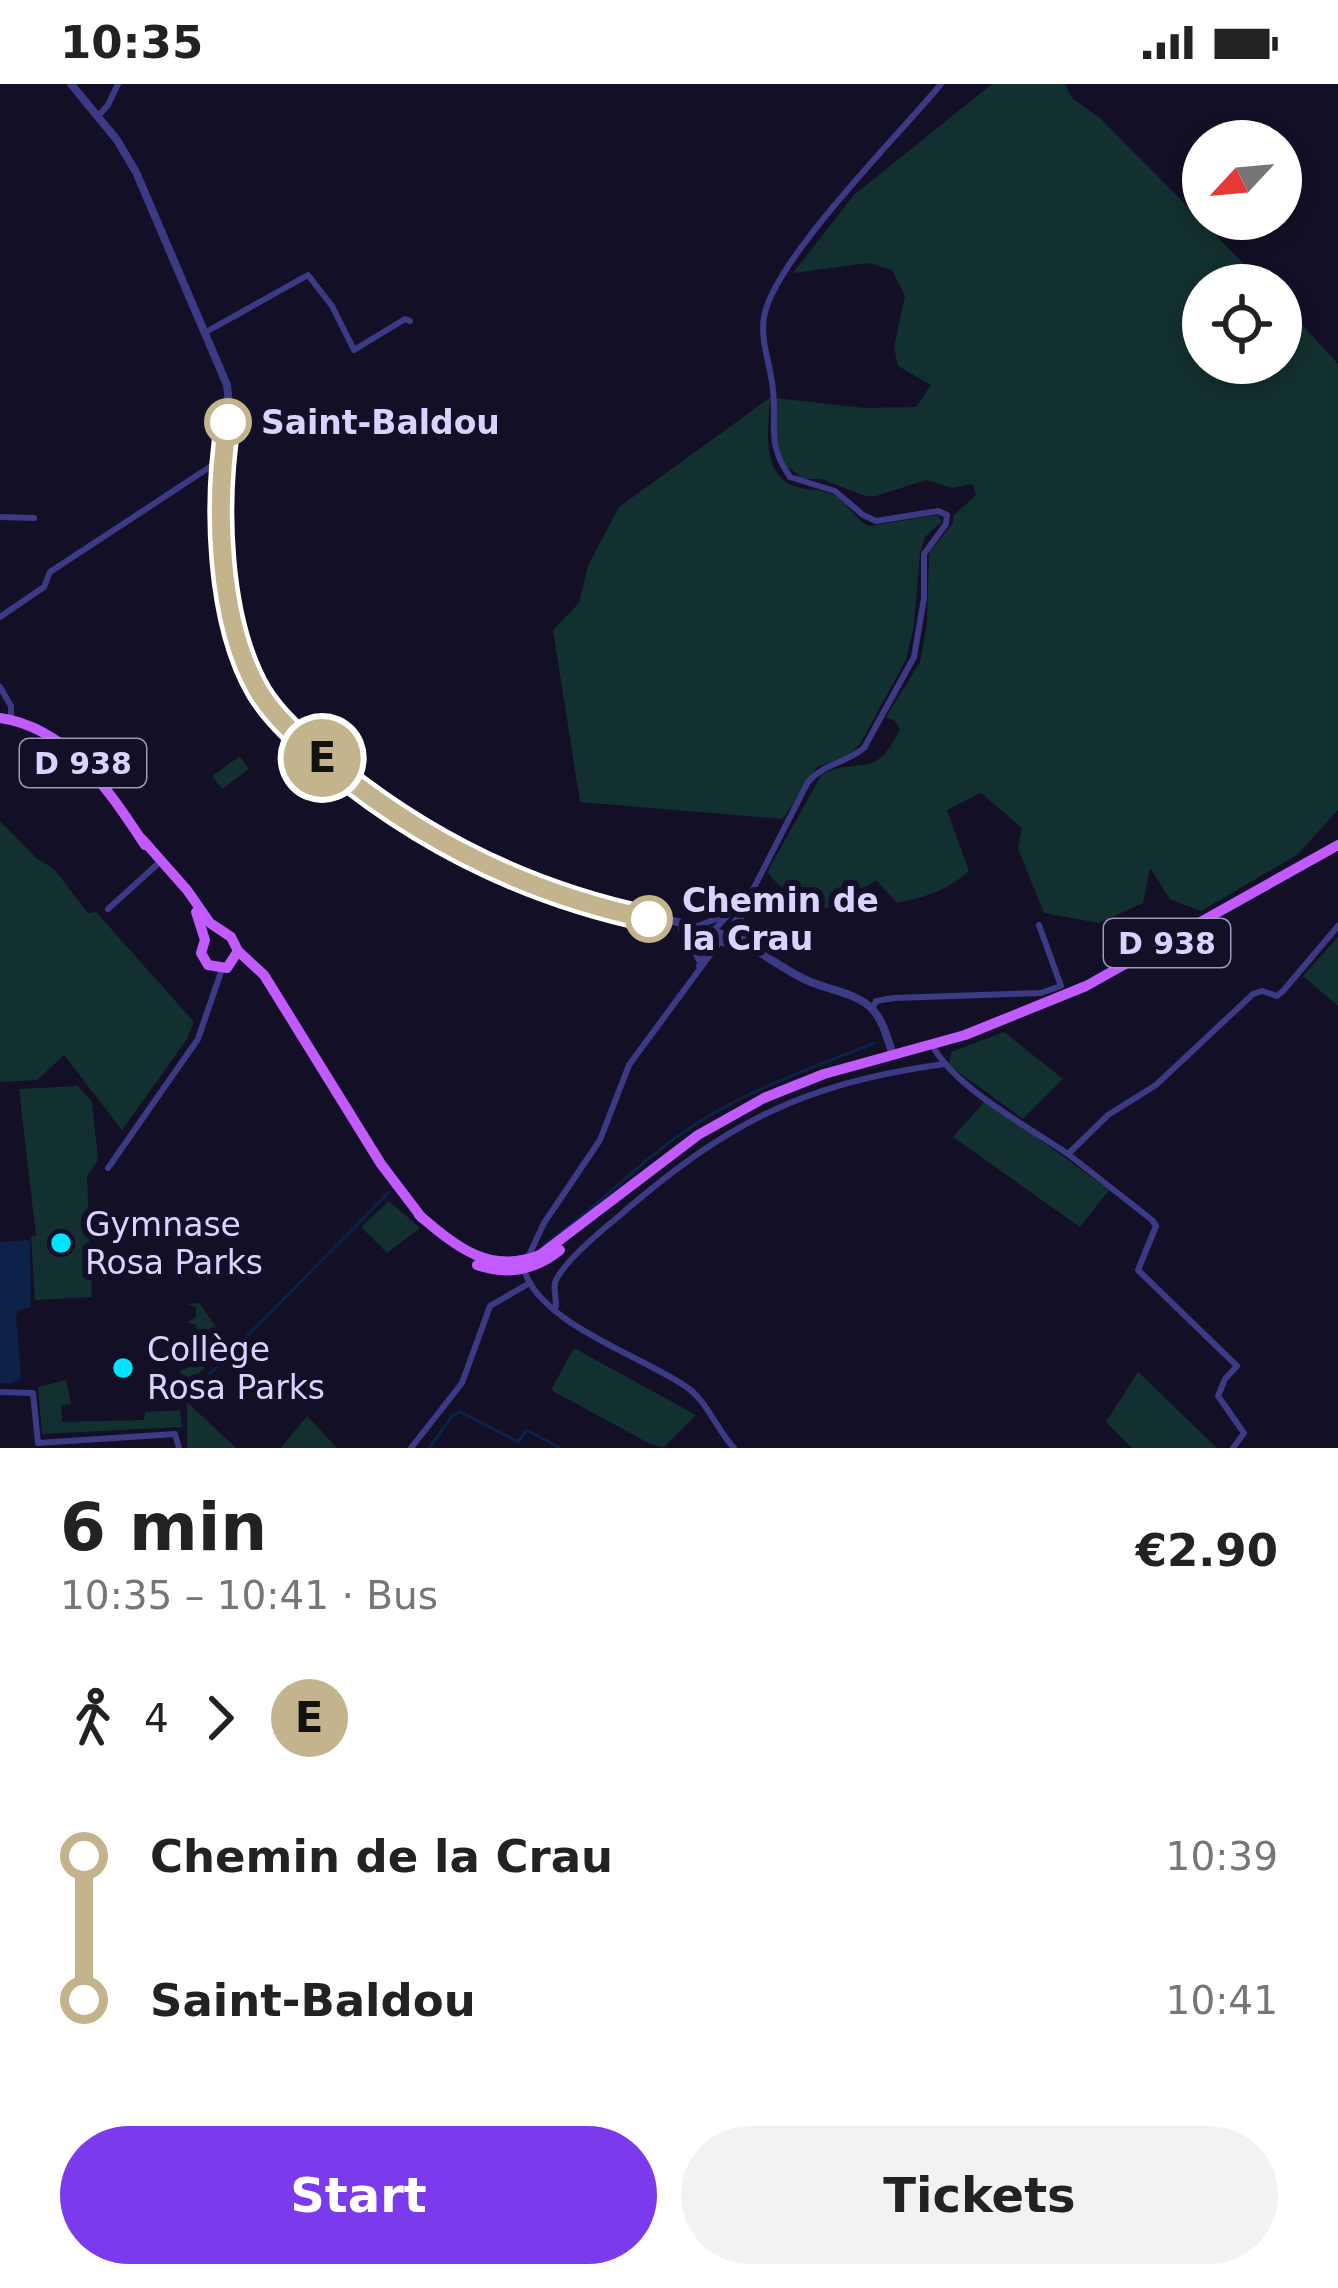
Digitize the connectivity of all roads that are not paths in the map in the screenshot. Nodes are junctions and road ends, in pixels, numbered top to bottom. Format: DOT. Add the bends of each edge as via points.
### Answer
graph roads {
  1 [pos="71,84"];
  2 [pos="118,84"];
  3 [pos="941,84"];
  4 [pos="98,116"];
  5 [pos="410,321"];
  6 [pos="206,332"];
  7 [pos="221,458"];
  8 [pos="0,517"];
  9 [pos="34,518"];
  10 [pos="0,617"];
  11 [pos="0,687"];
  12 [pos="5,719"];
  13 [pos="1338,845"];
  14 [pos="159,862"];
  15 [pos="748,896"];
  16 [pos="108,909"];
  17 [pos="730,914"];
  18 [pos="741,914"];
  19 [pos="670,923"];
  20 [pos="1040,925"];
  21 [pos="1338,926"];
  22 [pos="695,927"];
  23 [pos="681,929"];
  24 [pos="220,933"];
  25 [pos="711,934"];
  26 [pos="723,938"];
  27 [pos="205,940"];
  28 [pos="749,946"];
  29 [pos="238,951"];
  30 [pos="764,956"];
  31 [pos="699,965"];
  32 [pos="221,968"];
  33 [pos="272,987"];
  34 [pos="872,1009"];
  35 [pos="932,1045"];
  36 [pos="893,1054"];
  37 [pos="944,1064"];
  38 [pos="1068,1154"];
  39 [pos="108,1168"];
  40 [pos="645,1174"];
  41 [pos="419,1215"];
  42 [pos="525,1264"];
  43 [pos="528,1284"];
  44 [pos="554,1310"];
  45 [pos="0,1392"];
  46 [pos="179,1448"];
  47 [pos="412,1448"];
  48 [pos="734,1448"];
  49 [pos="1234,1448"];
  1 -- 4 [label="street"];
  2 -- 4 [label="street"];
  3 -- 15 [label="street" via="820,227 766,307 771,436 790,477 835,491 876,521 938,511 948,520 925,548 923,612 910,666 864,748 808,782"];
  4 -- 6 [label="street" via="142,183"];
  5 -- 6 [label="street" via="355,350 308,275"];
  6 -- 7 [label="street" via="229,397"];
  7 -- 10 [label="street" via="50,572 44,587"];
  7 -- 19 [label="street" via="232,616 250,673 284,724 371,796 462,854 565,896"];
  8 -- 9 [label="street"];
  11 -- 12 [label="street" via="10,706"];
  12 -- 14 [label="main road, D 938" via="65,746"];
  13 -- 35 [label="main road, D 938" via="1112,974"];
  14 -- 16 [label="street"];
  14 -- 24 [label="main road, D 938"];
  14 -- 27 [label="main road, D 938" via="196,912"];
  15 -- 17 [label="street"];
  15 -- 18 [label="street"];
  17 -- 22 [label="street"];
  17 -- 25 [label="street"];
  18 -- 26 [label="street"];
  18 -- 28 [label="street"];
  19 -- 22 [label="street"];
  19 -- 23 [label="street"];
  20 -- 34 [label="street" via="1060,986 894,998"];
  21 -- 38 [label="street" via="1283,992 1249,996"];
  22 -- 25 [label="street"];
  23 -- 25 [label="street"];
  23 -- 31 [label="street"];
  24 -- 27 [label="main road"];
  24 -- 29 [label="main road, D 938"];
  25 -- 26 [label="street"];
  25 -- 31 [label="street"];
  26 -- 28 [label="street"];
  26 -- 30 [label="street"];
  26 -- 31 [label="street"];
  27 -- 32 [label="main road, D 938" via="201,953"];
  28 -- 30 [label="street"];
  29 -- 32 [label="main road"];
  29 -- 33 [label="main road, D 938"];
  30 -- 34 [label="street"];
  31 -- 42 [label="street" via="629,1065 600,1140"];
  32 -- 33 [label="main road" via="248,969"];
  32 -- 39 [label="street" via="198,1040"];
  33 -- 41 [label="main road, D 938"];
  34 -- 36 [label="street"];
  35 -- 36 [label="main road, D 938"];
  35 -- 37 [label="street"];
  36 -- 40 [label="main road, D 938" via="764,1097"];
  37 -- 38 [label="street"];
  37 -- 44 [label="street" via="834,1086 720,1136 586,1246 556,1281"];
  38 -- 49 [label="street" via="1152,1220 1155,1237 1138,1270 1238,1366 1218,1396 1244,1433"];
  40 -- 42 [label="main road, D 938"];
  40 -- 42 [label="main road, D 938" via="545,1262"];
  41 -- 42 [label="main road, D 938" via="473,1256"];
  41 -- 42 [label="main road, D 938" via="469,1261 490,1270"];
  42 -- 43 [label="street"];
  43 -- 44 [label="street"];
  43 -- 47 [label="street" via="490,1306 462,1383"];
  44 -- 48 [label="street" via="692,1391"];
  45 -- 46 [label="street" via="33,1394 38,1443 175,1434"];
}
